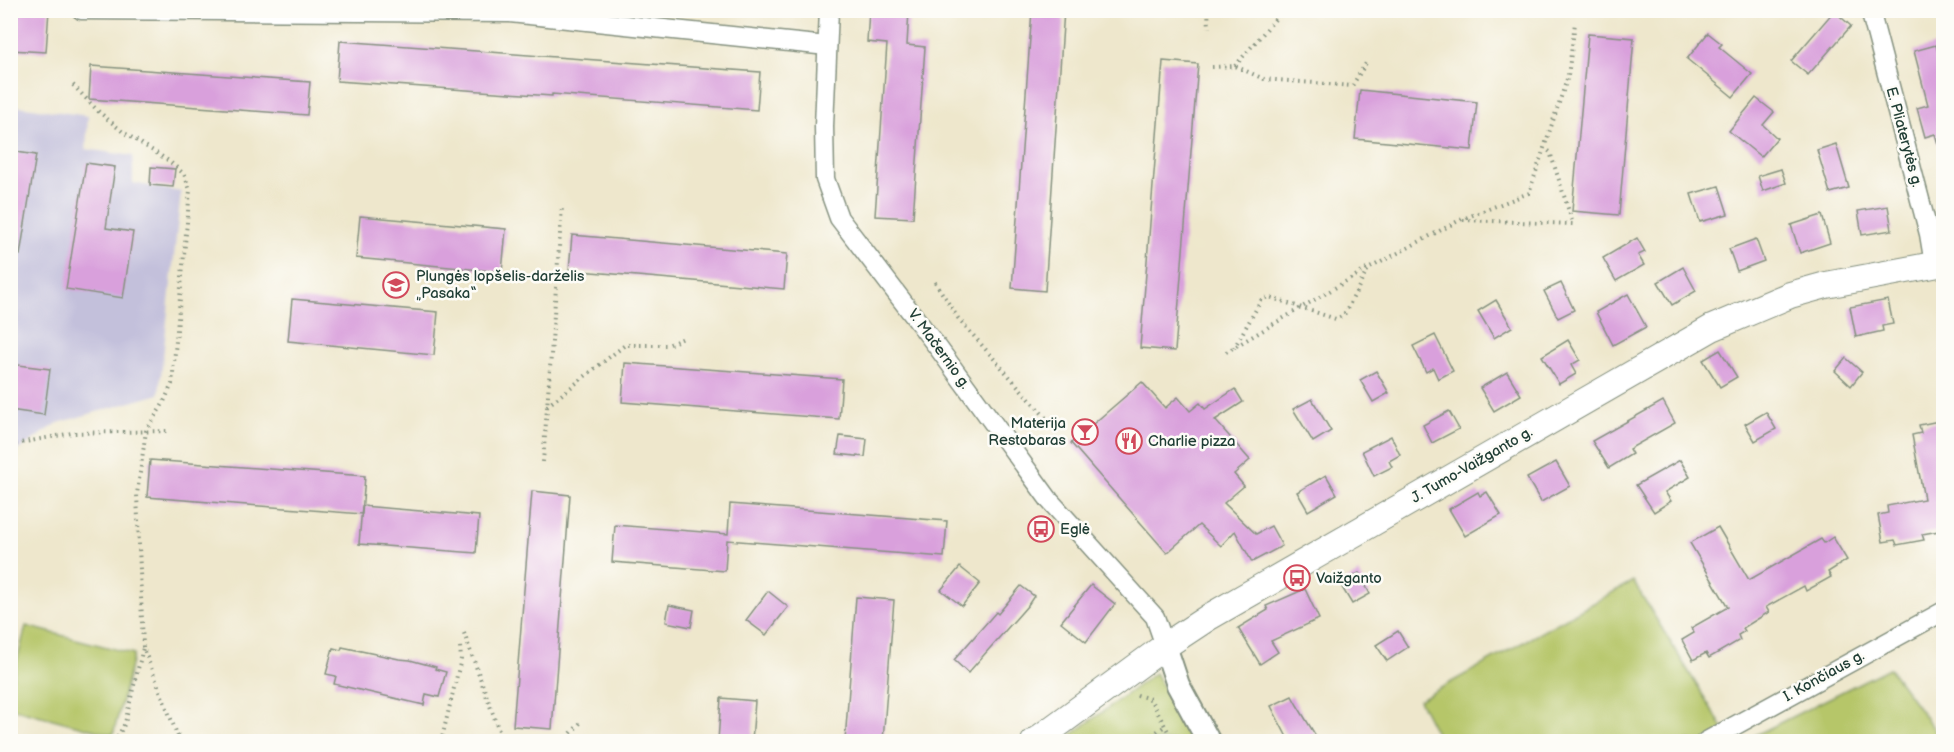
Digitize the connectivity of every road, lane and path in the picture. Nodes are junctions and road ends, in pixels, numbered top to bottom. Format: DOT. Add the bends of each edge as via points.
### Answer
graph roads {
  1 [pos="81,10"];
  2 [pos="829,10"];
  3 [pos="1208,10"];
  4 [pos="1283,10"];
  5 [pos="1870,10"];
  6 [pos="1575,23"];
  7 [pos="1209,28"];
  8 [pos="827,46"];
  9 [pos="1366,63"];
  10 [pos="1235,66"];
  11 [pos="1212,67"];
  12 [pos="73,85"];
  13 [pos="1545,148"];
  14 [pos="562,207"];
  15 [pos="1460,220"];
  16 [pos="1939,263"];
  17 [pos="1368,269"];
  18 [pos="935,282"];
  19 [pos="1301,308"];
  20 [pos="686,337"];
  21 [pos="1234,348"];
  22 [pos="1226,352"];
  23 [pos="547,406"];
  24 [pos="1054,428"];
  25 [pos="146,431"];
  26 [pos="170,431"];
  27 [pos="10,445"];
  28 [pos="543,462"];
  29 [pos="1944,611"];
  30 [pos="464,633"];
  31 [pos="460,646"];
  32 [pos="1165,646"];
  33 [pos="143,648"];
  34 [pos="1129,701"];
  35 [pos="584,720"];
  36 [pos="1165,726"];
  37 [pos="115,741"];
  38 [pos="180,741"];
  39 [pos="441,741"];
  40 [pos="502,741"];
  41 [pos="562,741"];
  42 [pos="1034,741"];
  43 [pos="1142,741"];
  44 [pos="1174,741"];
  45 [pos="1209,741"];
  46 [pos="1705,741"];
  1 -- 8 [label="street" via="510,13"];
  2 -- 8 [label="street, V. Mačernio g."];
  3 -- 7 [label="path"];
  4 -- 10 [label="path"];
  5 -- 16 [label="street, E. Pliaterytės g."];
  6 -- 13 [label="path" via="1568,76"];
  8 -- 32 [label="street, V. Mačernio g." via="825,179 839,218 1050,501 1155,617"];
  9 -- 10 [label="path" via="1352,86 1264,80"];
  10 -- 11 [label="path"];
  12 -- 25 [label="path" via="123,132 184,174 190,190 172,384"];
  13 -- 15 [label="path" via="1529,193"];
  13 -- 15 [label="path" via="1550,152 1573,224"];
  14 -- 23 [label="path"];
  15 -- 17 [label="path"];
  16 -- 32 [label="main road, J. Tumo-Vaižganto g." via="1790,295 1712,328"];
  17 -- 19 [label="path"];
  17 -- 19 [label="path" via="1344,315 1336,319"];
  18 -- 24 [label="path" via="958,318"];
  19 -- 21 [label="path"];
  19 -- 21 [label="path" via="1269,297 1262,299"];
  20 -- 23 [label="path" via="668,345 625,345"];
  21 -- 22 [label="path"];
  23 -- 28 [label="path"];
  25 -- 26 [label="path"];
  25 -- 27 [label="path" via="72,433"];
  25 -- 33 [label="path" via="136,494"];
  29 -- 46 [label="street, I. Končiaus g."];
  30 -- 40 [label="path"];
  31 -- 39 [label="path" via="461,659"];
  32 -- 42 [label="main road, J. Tumo-Vaižganto g."];
  32 -- 45 [label="street" via="1178,685"];
  33 -- 37 [label="path" via="125,723"];
  33 -- 38 [label="path"];
  34 -- 36 [label="path" via="1138,694 1150,699"];
  35 -- 41 [label="path"];
  36 -- 43 [label="path"];
  36 -- 44 [label="path"];
}
